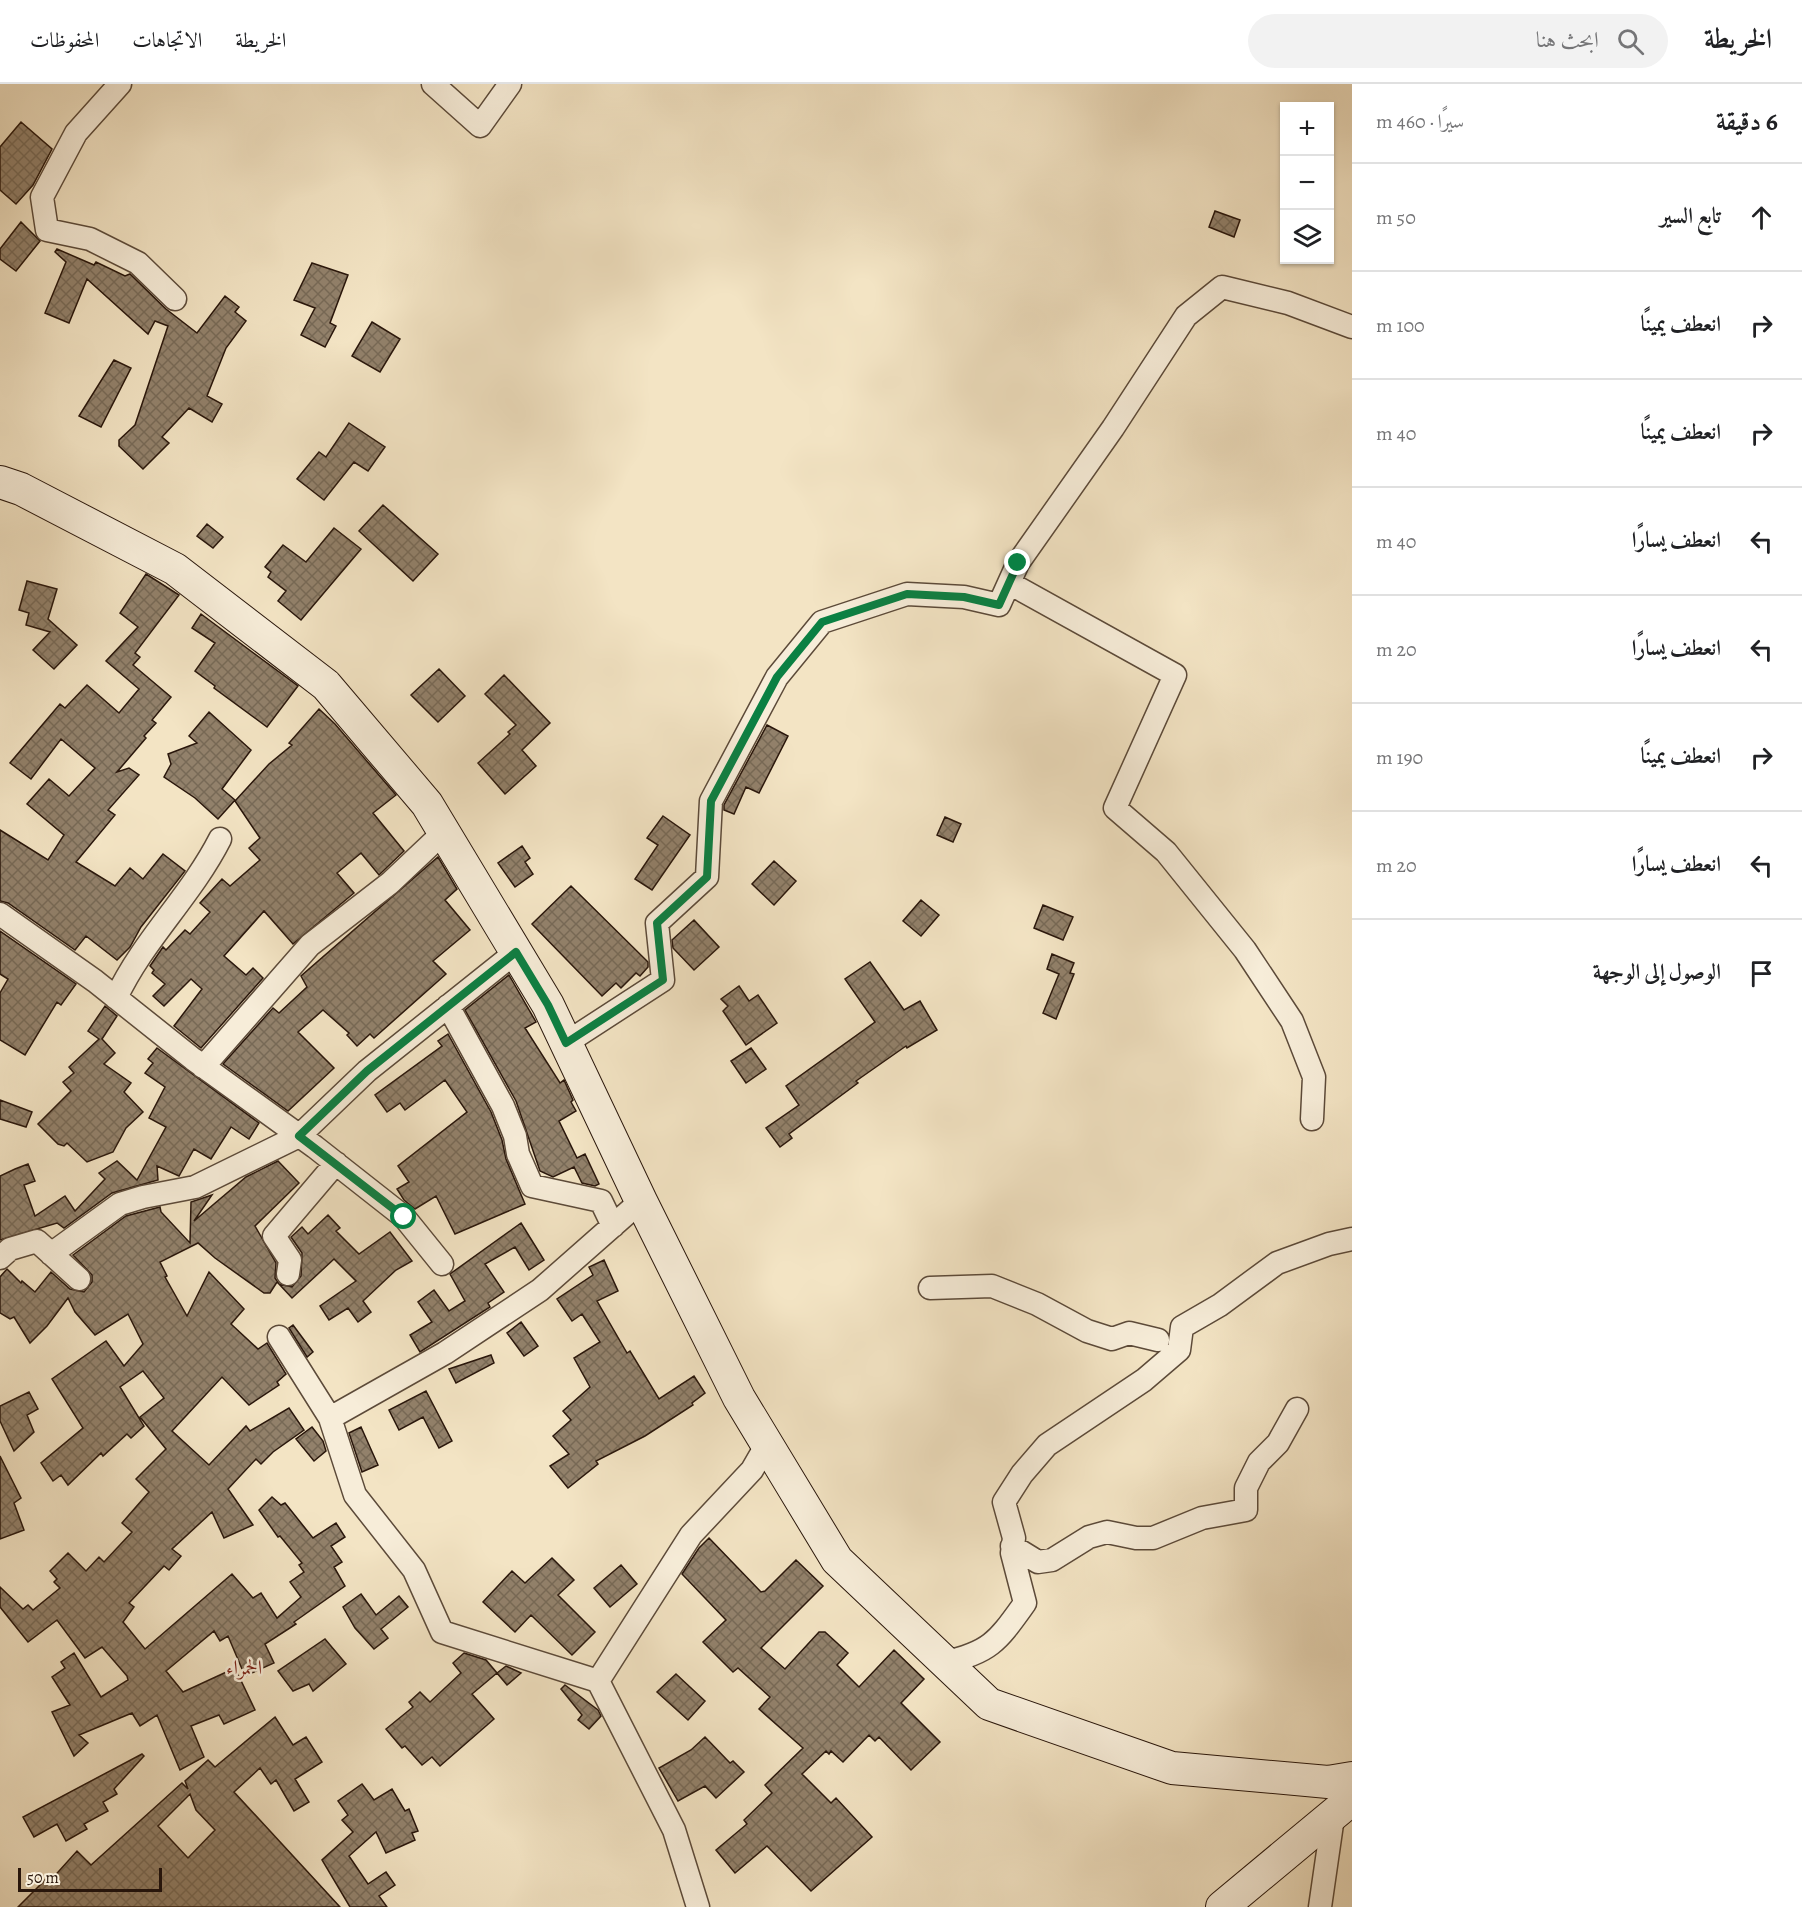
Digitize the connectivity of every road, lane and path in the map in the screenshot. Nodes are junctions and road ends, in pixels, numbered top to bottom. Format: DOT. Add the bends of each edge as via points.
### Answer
graph roads {
  1 [pos="120,84"];
  2 [pos="432,84"];
  3 [pos="510,84"];
  4 [pos="175,299"];
  5 [pos="1352,327"];
  6 [pos="0,482"];
  7 [pos="1009,583"];
  8 [pos="444,832"];
  9 [pos="220,839"];
  10 [pos="0,914"];
  11 [pos="516,952"];
  12 [pos="116,998"];
  13 [pos="448,1006"];
  14 [pos="566,1043"];
  15 [pos="202,1067"];
  16 [pos="1312,1119"];
  17 [pos="299,1136"];
  18 [pos="336,1163"];
  19 [pos="641,1201"];
  20 [pos="613,1226"];
  21 [pos="1352,1239"];
  22 [pos="51,1254"];
  23 [pos="0,1258"];
  24 [pos="442,1264"];
  25 [pos="288,1274"];
  26 [pos="79,1279"];
  27 [pos="930,1288"];
  28 [pos="279,1337"];
  29 [pos="1158,1340"];
  30 [pos="1297,1409"];
  31 [pos="330,1418"];
  32 [pos="767,1443"];
  33 [pos="1012,1546"];
  34 [pos="945,1662"];
  35 [pos="598,1681"];
  36 [pos="1352,1778"];
  37 [pos="1343,1808"];
  38 [pos="698,1907"];
  39 [pos="1222,1907"];
  40 [pos="1320,1907"];
  1 -- 4 [label="street" via="76,133 42,196 46,230 90,239 138,263"];
  2 -- 3 [label="street" via="480,126"];
  5 -- 7 [label="street" via="1288,303 1222,287 1186,316 1018,563"];
  6 -- 8 [label="street" via="21,489 175,569 326,685 427,804"];
  7 -- 14 [label="street" via="999,605 964,597 907,594 822,622 777,677 711,801 707,877 657,923 663,980"];
  7 -- 16 [label="street" via="1175,675 1115,808 1166,852 1245,950 1292,1020 1314,1077"];
  8 -- 11 [label="street"];
  8 -- 15 [label="street" via="390,883 310,945"];
  9 -- 12 [label="street" via="206,868 129,970"];
  10 -- 12 [label="street"];
  11 -- 13 [label="street"];
  11 -- 14 [label="street"];
  12 -- 15 [label="street"];
  13 -- 17 [label="street" via="367,1071"];
  13 -- 20 [label="street" via="503,1106 532,1186 601,1201"];
  14 -- 19 [label="street"];
  15 -- 17 [label="street"];
  17 -- 18 [label="street"];
  17 -- 22 [label="street" via="195,1187 120,1204"];
  18 -- 24 [label="street" via="404,1217"];
  18 -- 25 [label="street" via="274,1236 290,1260"];
  19 -- 20 [label="street"];
  19 -- 32 [label="street" via="739,1398"];
  20 -- 31 [label="street" via="540,1290 445,1353"];
  21 -- 33 [label="street" via="1277,1263 1182,1327 1179,1350 1144,1380 1047,1445 1004,1502 1014,1538"];
  22 -- 23 [label="street" via="37,1241 10,1249"];
  22 -- 26 [label="street"];
  27 -- 29 [label="street" via="992,1286 1087,1331 1112,1339 1130,1333"];
  28 -- 31 [label="street"];
  30 -- 33 [label="street" via="1278,1443 1259,1462 1246,1488 1246,1510 1202,1518 1153,1538 1107,1532 1089,1537 1052,1560 1038,1562"];
  31 -- 35 [label="street" via="355,1495 414,1570 442,1632"];
  32 -- 34 [label="street" via="837,1560"];
  32 -- 35 [label="street" via="752,1470 691,1535"];
  33 -- 34 [label="street" via="1025,1603 999,1639 968,1657"];
  34 -- 36 [label="street" via="989,1704 1172,1768 1328,1782"];
  35 -- 38 [label="street" via="674,1830"];
  37 -- 39 [label="street"];
  37 -- 40 [label="street"];
}
